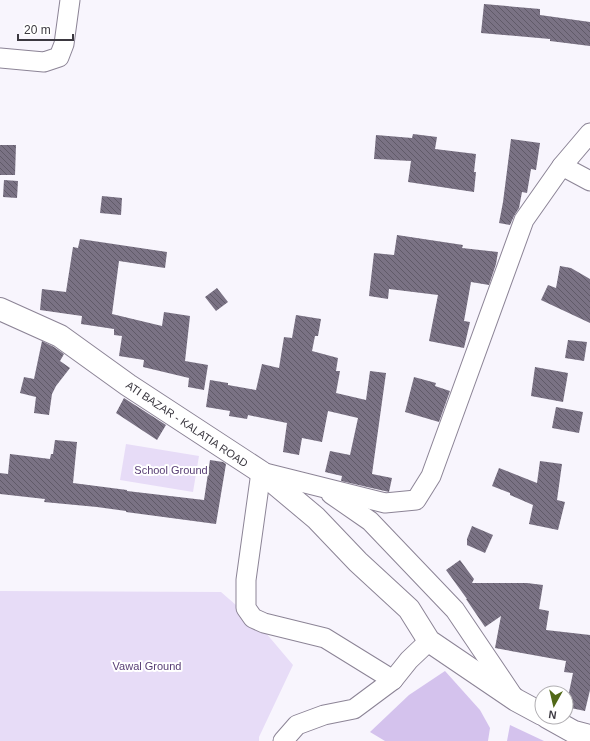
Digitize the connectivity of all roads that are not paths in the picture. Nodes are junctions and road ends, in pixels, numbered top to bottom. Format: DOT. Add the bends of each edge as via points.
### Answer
graph roads {
  1 [pos="70,0"];
  2 [pos="0,58"];
  3 [pos="590,133"];
  4 [pos="562,166"];
  5 [pos="590,181"];
  6 [pos="0,309"];
  7 [pos="261,472"];
  8 [pos="324,489"];
  9 [pos="429,641"];
  10 [pos="393,680"];
  11 [pos="516,700"];
  12 [pos="534,710"];
  13 [pos="561,725"];
  14 [pos="590,736"];
  15 [pos="284,741"];
  1 -- 2 [label="street" via="64,44 59,57 44,62"];
  3 -- 4 [label="street"];
  4 -- 5 [label="street"];
  4 -- 8 [label="street" via="524,220 431,476 416,500 385,503"];
  6 -- 7 [label="main road, ATI BAZAR - KALATIA ROAD" via="60,336 128,385"];
  7 -- 8 [label="street"];
  7 -- 9 [label="main road, ATI BAZAR - KALATIA ROAD" via="316,518 358,562 409,609"];
  7 -- 10 [label="street" via="246,580 246,608 253,618 264,623 325,638"];
  8 -- 11 [label="street" via="370,521 455,610"];
  9 -- 10 [label="street"];
  9 -- 11 [label="main road"];
  10 -- 15 [label="street" via="354,709 297,725"];
  11 -- 12 [label="main road"];
  13 -- 14 [label="main road" via="574,732"];
}
